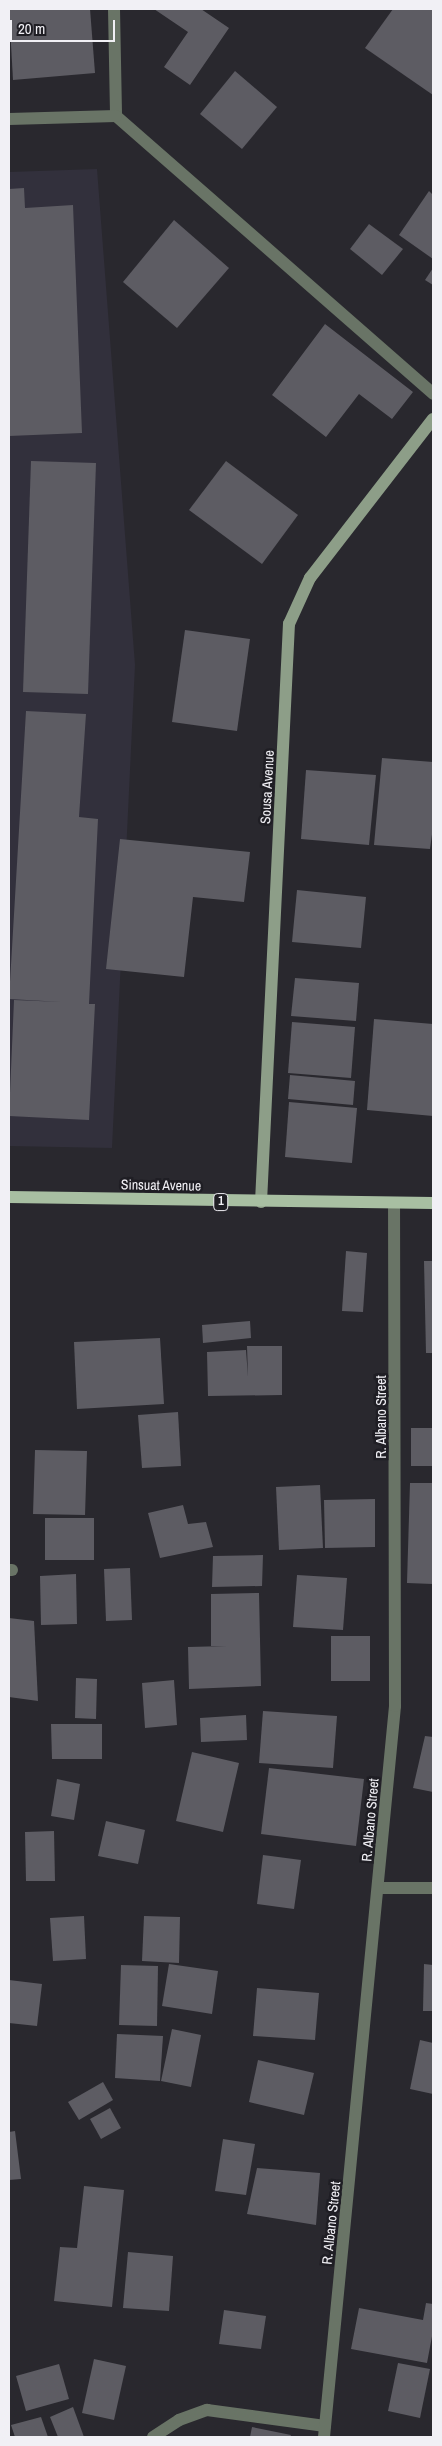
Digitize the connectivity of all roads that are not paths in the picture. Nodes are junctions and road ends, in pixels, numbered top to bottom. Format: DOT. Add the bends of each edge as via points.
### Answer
graph roads {
  1 [pos="114,9"];
  2 [pos="116,116"];
  3 [pos="9,119"];
  4 [pos="433,394"];
  5 [pos="433,419"];
  6 [pos="9,1197"];
  7 [pos="262,1202"];
  8 [pos="394,1203"];
  9 [pos="433,1203"];
  10 [pos="379,1888"];
  11 [pos="433,1888"];
  12 [pos="324,2431"];
  13 [pos="152,2437"];
  1 -- 2 [label="street"];
  2 -- 3 [label="street"];
  2 -- 4 [label="street"];
  5 -- 7 [label="street, Sousa Avenue" via="310,578 289,624"];
  6 -- 7 [label="main road, Sinsuat Avenue / 1"];
  7 -- 8 [label="main road, Sinsuat Avenue / 1"];
  8 -- 9 [label="main road, Sinsuat Avenue / 1"];
  8 -- 10 [label="street, R. Albano Street" via="395,1706"];
  10 -- 11 [label="street"];
  10 -- 12 [label="street, R. Albano Street"];
  12 -- 13 [label="street" via="207,2410 179,2420"];
}
